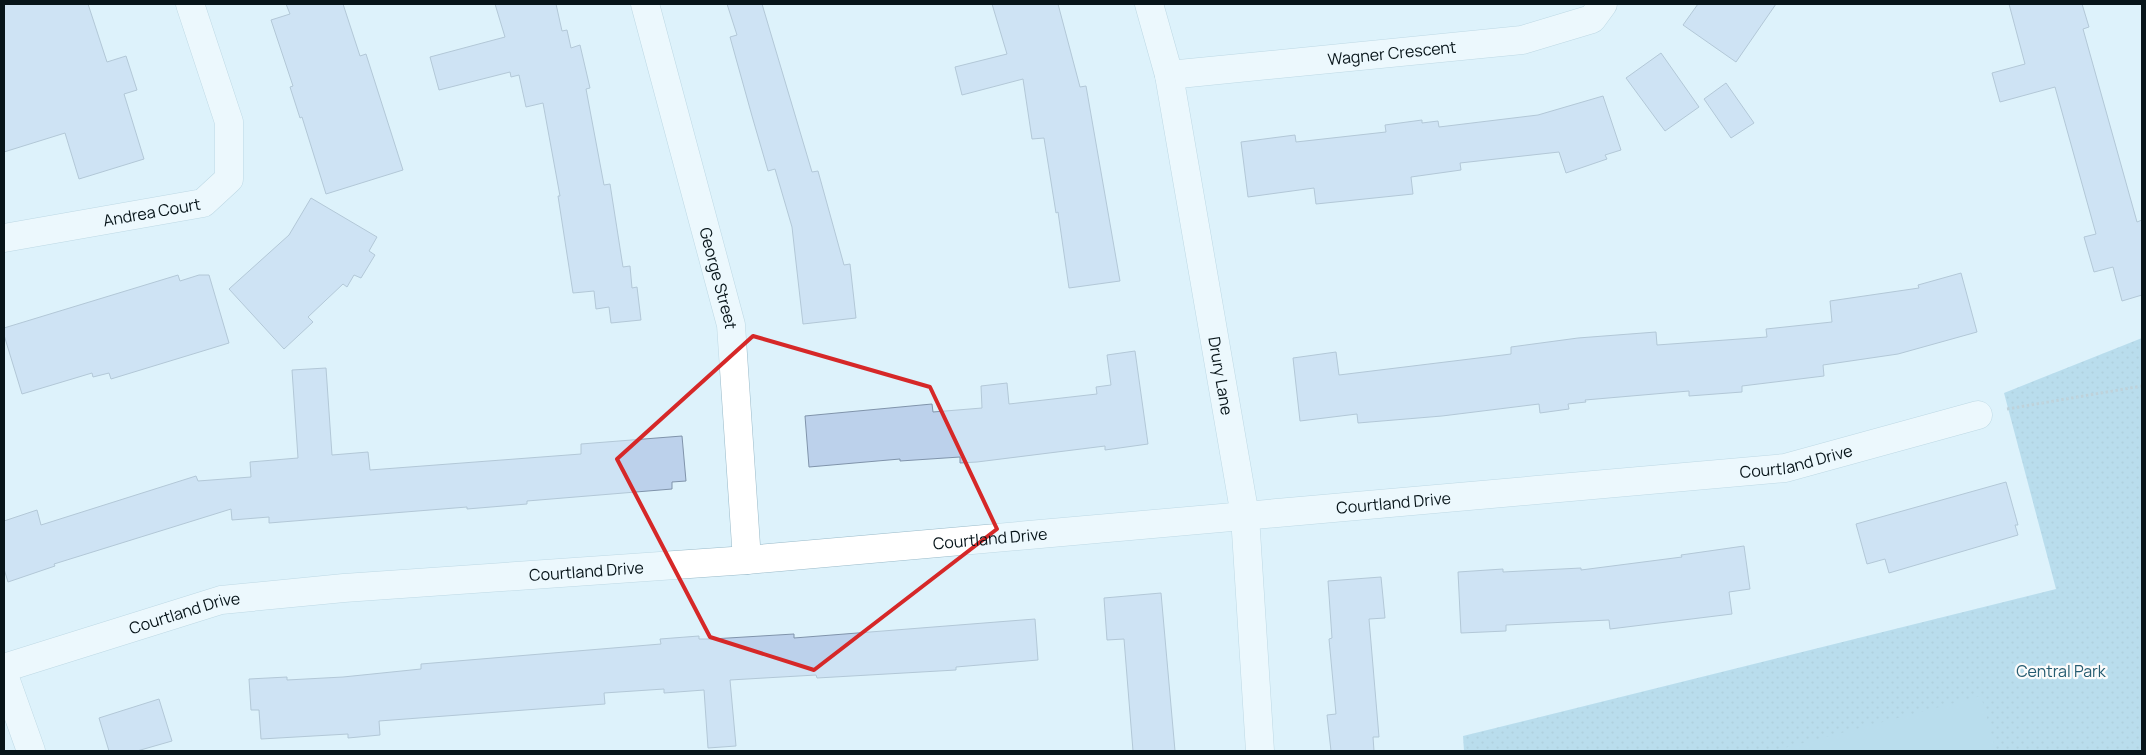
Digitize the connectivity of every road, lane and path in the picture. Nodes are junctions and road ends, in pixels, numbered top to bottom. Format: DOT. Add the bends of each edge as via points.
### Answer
graph roads {
  1 [pos="190,4"];
  2 [pos="645,4"];
  3 [pos="1149,4"];
  4 [pos="1603,4"];
  5 [pos="1169,75"];
  6 [pos="4,238"];
  7 [pos="2142,386"];
  8 [pos="1978,414"];
  9 [pos="1245,516"];
  10 [pos="747,560"];
  11 [pos="4,668"];
  12 [pos="4,675"];
  13 [pos="31,751"];
  14 [pos="1260,751"];
  1 -- 6 [label="street, Andrea Court" via="229,122 229,179 203,203"];
  2 -- 10 [label="street, George Street" via="730,325"];
  3 -- 5 [label="street, Drury Lane"];
  4 -- 5 [label="street, Wagner Crescent" via="1592,19 1522,40"];
  5 -- 9 [label="street, Drury Lane"];
  7 -- 8 [label="path"];
  8 -- 9 [label="street, Courtland Drive" via="1785,468"];
  9 -- 10 [label="street, Courtland Drive"];
  9 -- 14 [label="street, Drury Lane"];
  10 -- 11 [label="street, Courtland Drive" via="354,587 221,600"];
  12 -- 13 [label="street"];
}
